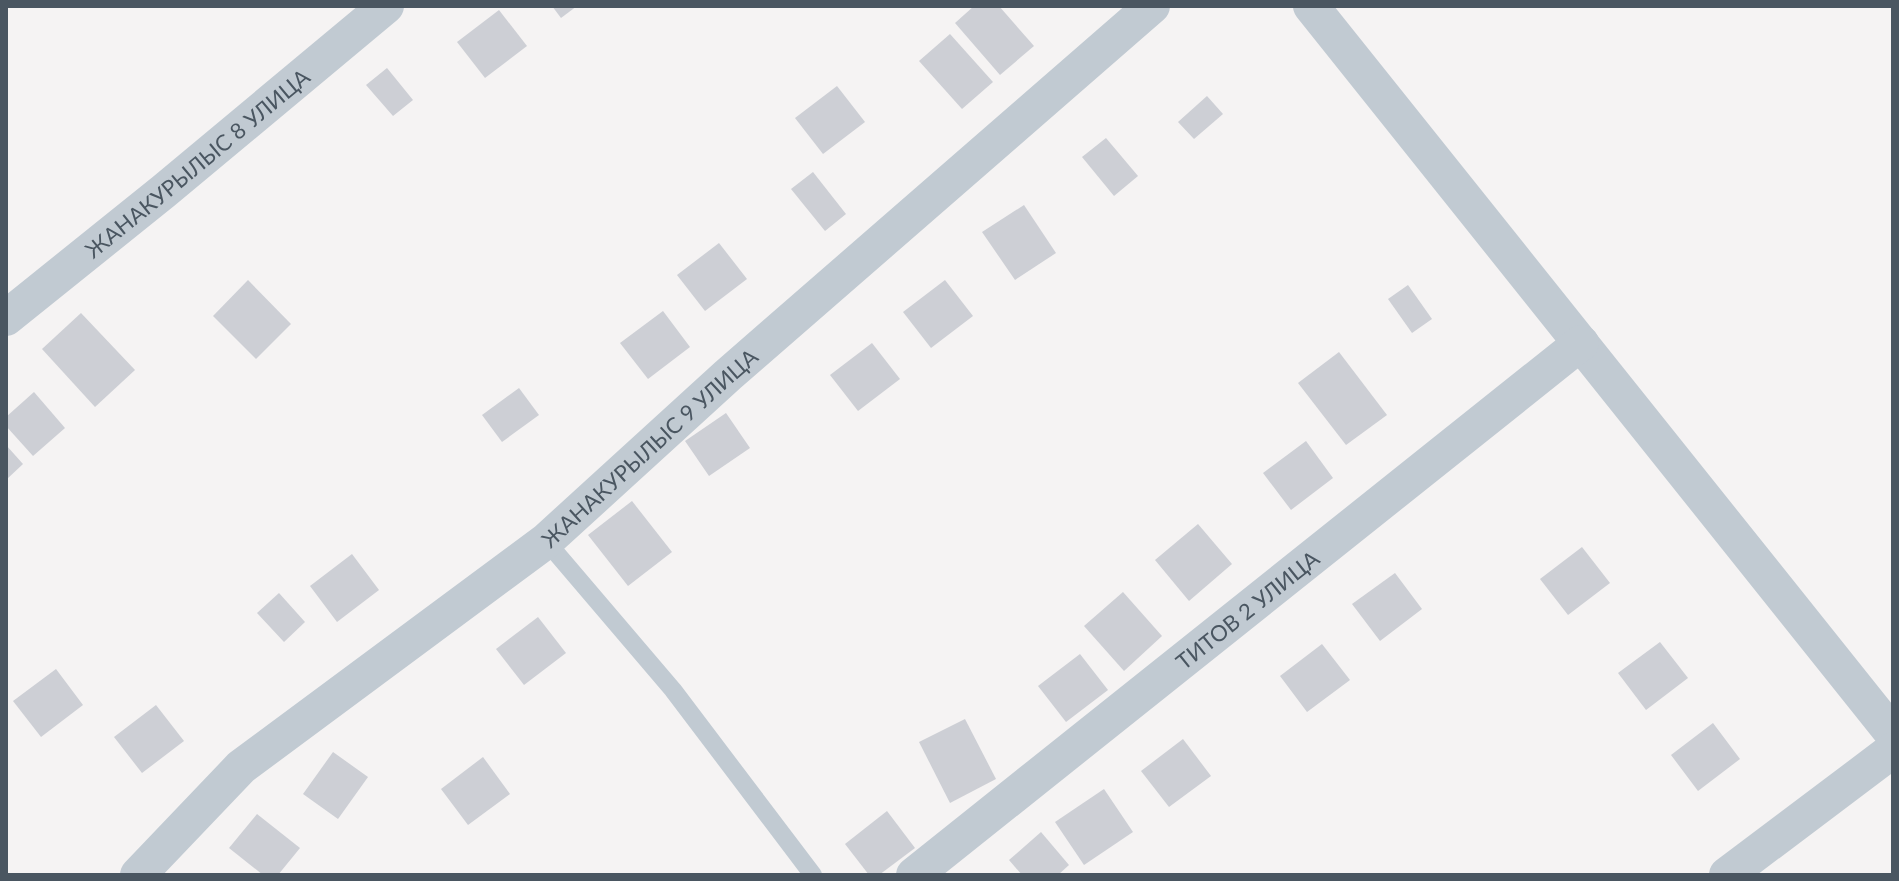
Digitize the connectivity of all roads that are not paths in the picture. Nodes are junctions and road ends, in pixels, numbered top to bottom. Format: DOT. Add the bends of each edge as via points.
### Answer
graph roads {
  1 [pos="386,6"];
  2 [pos="1152,6"];
  3 [pos="1311,6"];
  4 [pos="6,318"];
  5 [pos="1581,343"];
  6 [pos="546,541"];
  7 [pos="1893,734"];
  8 [pos="1893,750"];
  9 [pos="138,875"];
  10 [pos="813,875"];
  11 [pos="914,875"];
  12 [pos="1727,875"];
  1 -- 4 [label="street, ЖАНАКУРЫЛЫС 8 УЛИЦА"];
  2 -- 6 [label="street, ЖАНАКУРЫЛЫС 9 УЛИЦА"];
  3 -- 5 [label="street"];
  5 -- 7 [label="street"];
  5 -- 11 [label="street, ТИТОВ 2 УЛИЦА"];
  6 -- 9 [label="street, ЖАНАКУРЫЛЫС 9 УЛИЦА" via="241,767"];
  6 -- 10 [label="lane" via="673,690"];
  8 -- 12 [label="street"];
}
